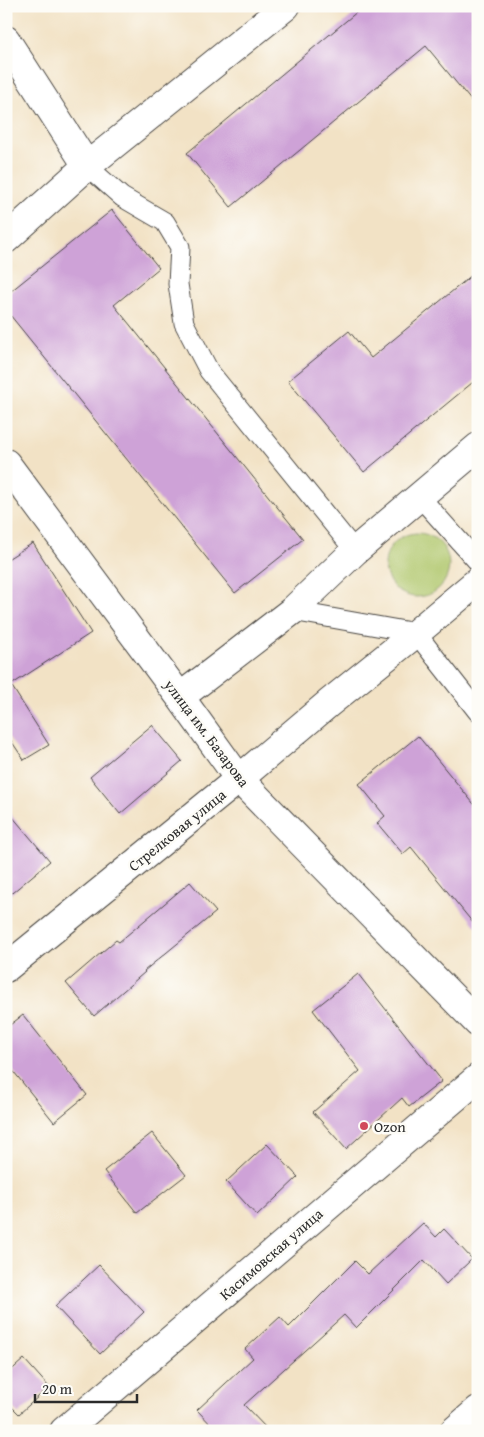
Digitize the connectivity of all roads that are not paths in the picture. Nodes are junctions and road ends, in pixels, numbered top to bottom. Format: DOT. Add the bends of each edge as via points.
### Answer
graph roads {
  1 [pos="286,6"];
  2 [pos="6,40"];
  3 [pos="87,166"];
  4 [pos="6,239"];
  5 [pos="478,447"];
  6 [pos="6,463"];
  7 [pos="419,496"];
  8 [pos="355,551"];
  9 [pos="478,562"];
  10 [pos="478,581"];
  11 [pos="292,611"];
  12 [pos="416,633"];
  13 [pos="180,697"];
  14 [pos="478,712"];
  15 [pos="239,780"];
  16 [pos="6,968"];
  17 [pos="478,1024"];
  18 [pos="478,1078"];
  19 [pos="478,1410"];
  20 [pos="64,1431"];
  21 [pos="454,1431"];
  1 -- 3 [label="street"];
  2 -- 3 [label="street"];
  3 -- 4 [label="street"];
  3 -- 8 [label="lane" via="122,197 165,222 180,246 178,284 184,323 209,371"];
  5 -- 7 [label="street"];
  6 -- 13 [label="street, улица им. Базарова"];
  7 -- 8 [label="street"];
  7 -- 9 [label="lane"];
  8 -- 11 [label="street"];
  10 -- 12 [label="street, Стрелковая улица"];
  11 -- 12 [label="lane"];
  11 -- 13 [label="street"];
  12 -- 14 [label="lane"];
  12 -- 15 [label="street, Стрелковая улица"];
  13 -- 15 [label="street, улица им. Базарова"];
  15 -- 16 [label="street, Стрелковая улица"];
  15 -- 17 [label="street, улица им. Базарова"];
  18 -- 20 [label="street, Касимовская улица"];
  19 -- 21 [label="street"];
}
